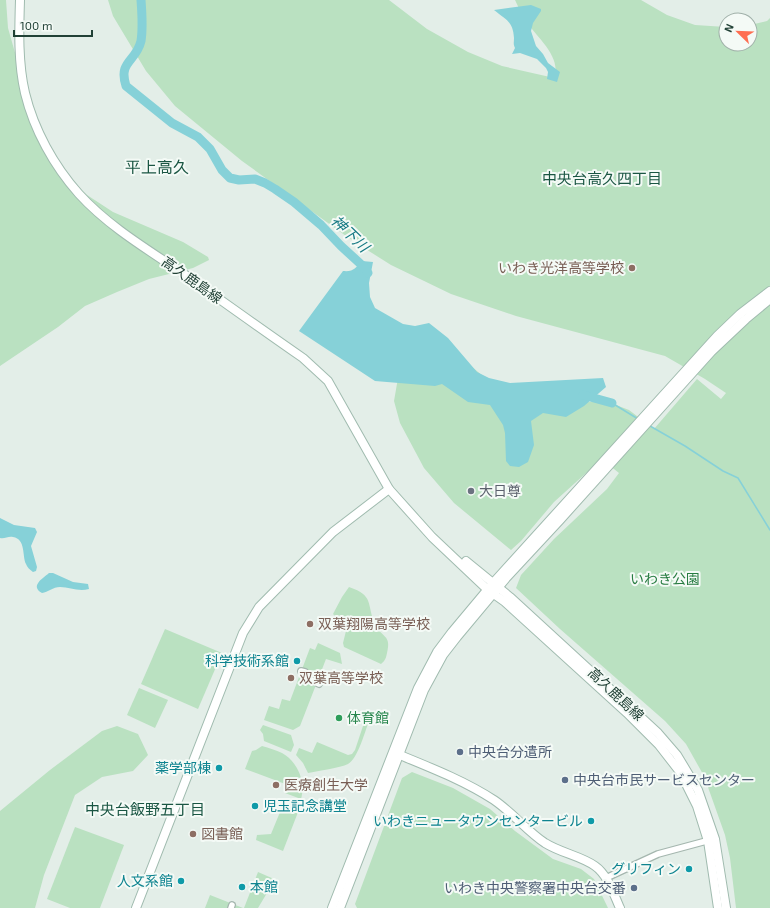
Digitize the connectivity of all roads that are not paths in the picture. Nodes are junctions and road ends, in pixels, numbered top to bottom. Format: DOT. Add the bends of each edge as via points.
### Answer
graph roads {
  1 [pos="20,0"];
  2 [pos="770,291"];
  3 [pos="770,299"];
  4 [pos="389,489"];
  5 [pos="493,589"];
  6 [pos="301,671"];
  7 [pos="319,684"];
  8 [pos="396,754"];
  9 [pos="711,840"];
  10 [pos="606,878"];
  11 [pos="136,908"];
  12 [pos="332,908"];
  13 [pos="340,908"];
  14 [pos="620,908"];
  15 [pos="718,908"];
  16 [pos="726,908"];
  1 -- 4 [label="street, 高久鹿島線" via="20,50 25,93 39,134 78,194 118,228 318,371 328,381"];
  2 -- 5 [label="street" via="717,336"];
  3 -- 5 [label="street" via="712,351"];
  4 -- 5 [label="street, 高久鹿島線" via="432,537"];
  4 -- 11 [label="street" via="332,532 259,608 243,633"];
  5 -- 8 [label="street" via="452,632 430,664 418,688"];
  5 -- 9 [label="street, 高久鹿島線" via="658,733 677,755 698,790"];
  6 -- 7 [label="street"];
  8 -- 10 [label="street" via="471,786 495,801 545,843 596,867"];
  8 -- 12 [label="street"];
  8 -- 13 [label="street"];
  9 -- 10 [label="street" via="658,854"];
  9 -- 15 [label="street, 高久鹿島線"];
  9 -- 16 [label="street, 高久鹿島線"];
  10 -- 14 [label="street"];
}
